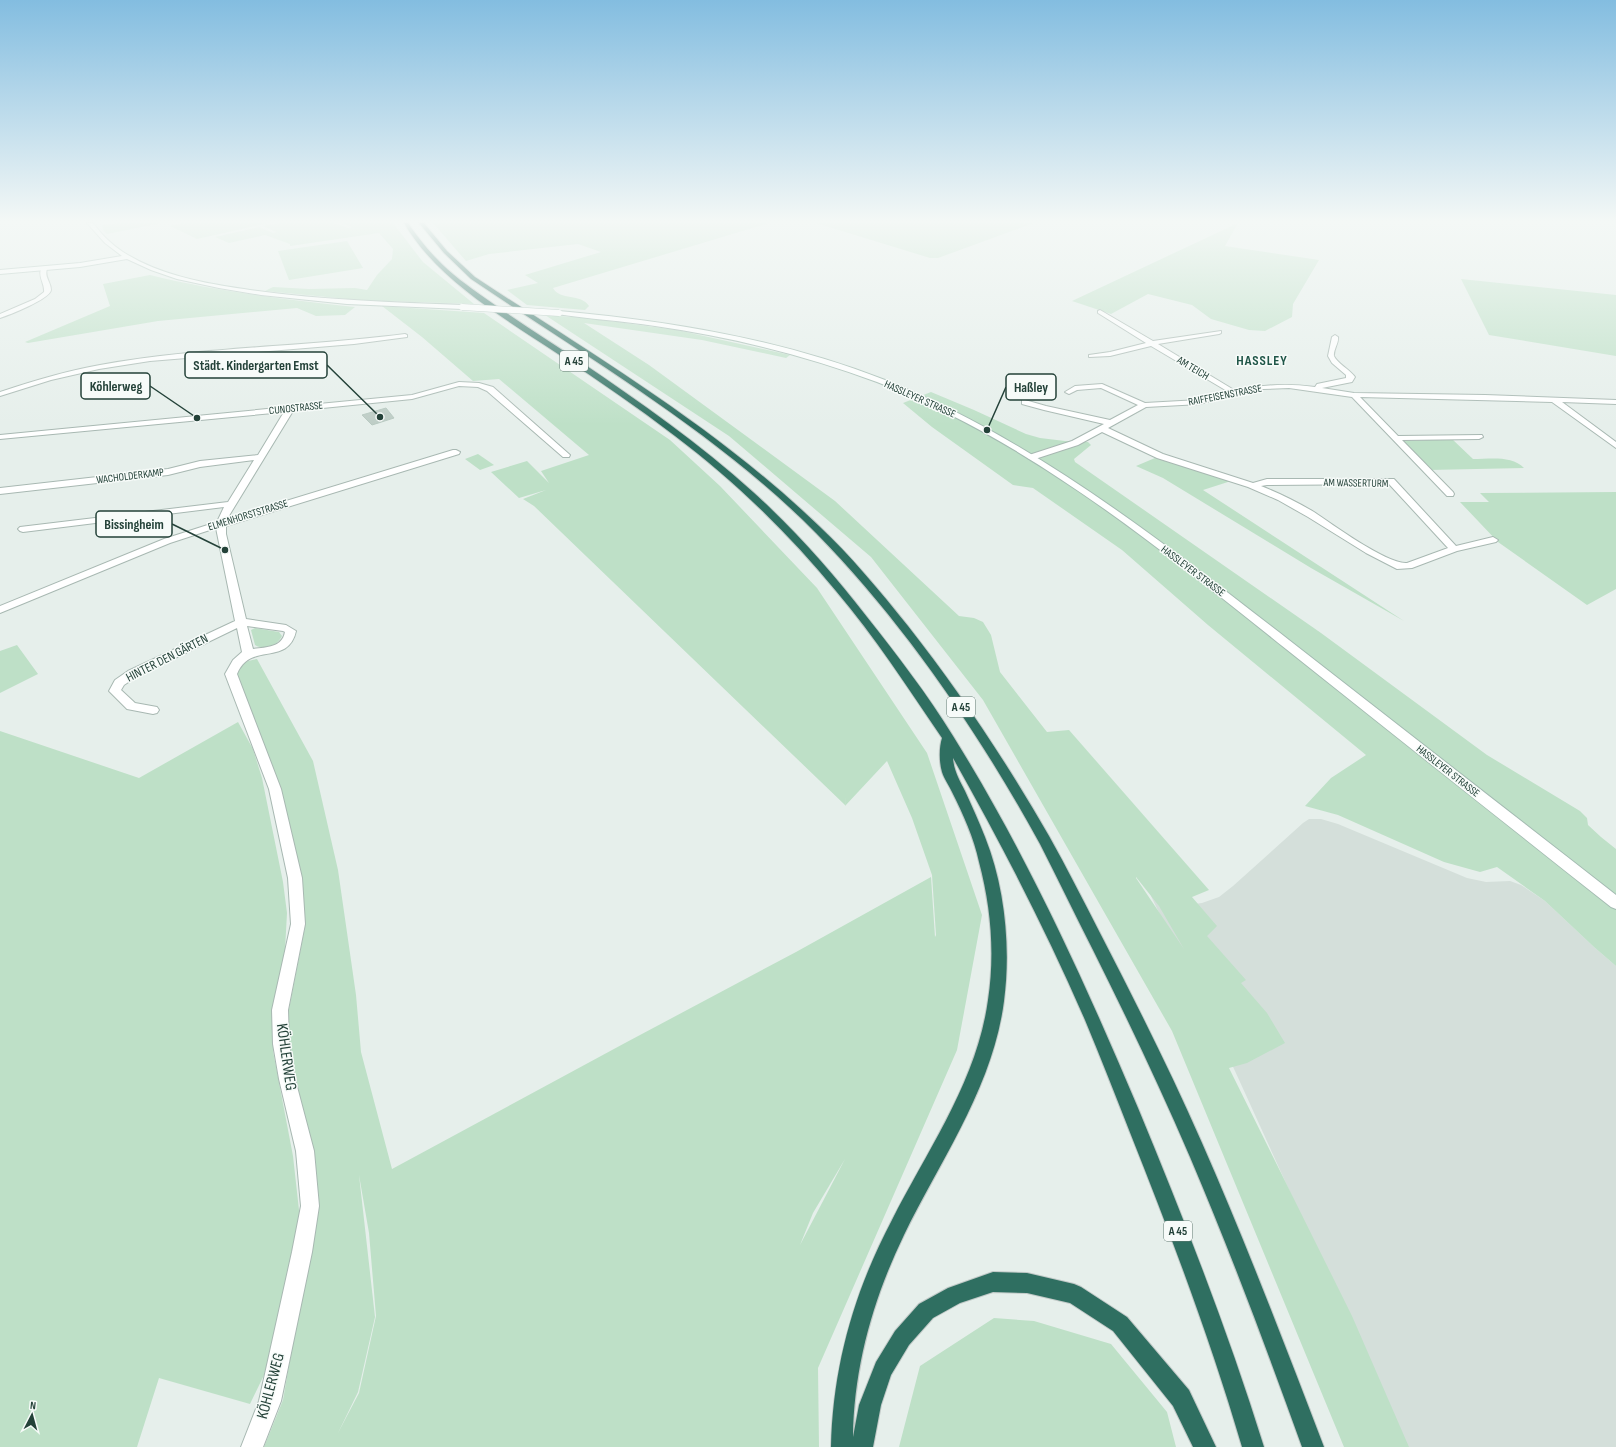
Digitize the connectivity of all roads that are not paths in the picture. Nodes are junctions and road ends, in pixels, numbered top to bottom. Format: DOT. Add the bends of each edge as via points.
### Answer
graph roads {
  1 [pos="48,291"];
  2 [pos="246,291"];
  3 [pos="471,291"];
  4 [pos="492,291"];
  5 [pos="1100,312"];
  6 [pos="0,316"];
  7 [pos="1219,332"];
  8 [pos="405,336"];
  9 [pos="1335,337"];
  10 [pos="1153,343"];
  11 [pos="1091,356"];
  12 [pos="1317,390"];
  13 [pos="1069,392"];
  14 [pos="1233,392"];
  15 [pos="0,394"];
  16 [pos="1354,395"];
  17 [pos="1553,399"];
  18 [pos="1025,402"];
  19 [pos="1616,402"];
  20 [pos="1144,405"];
  21 [pos="290,409"];
  22 [pos="1111,423"];
  23 [pos="1102,429"];
  24 [pos="0,437"];
  25 [pos="1479,437"];
  26 [pos="1395,438"];
  27 [pos="1616,446"];
  28 [pos="456,452"];
  29 [pos="566,455"];
  30 [pos="259,457"];
  31 [pos="1032,457"];
  32 [pos="1253,486"];
  33 [pos="0,491"];
  34 [pos="1450,494"];
  35 [pos="231,504"];
  36 [pos="221,524"];
  37 [pos="23,528"];
  38 [pos="1494,540"];
  39 [pos="1454,549"];
  40 [pos="0,610"];
  41 [pos="241,622"];
  42 [pos="248,653"];
  43 [pos="153,710"];
  44 [pos="947,736"];
  45 [pos="1616,903"];
  46 [pos="252,1447"];
  47 [pos="842,1447"];
  48 [pos="862,1447"];
  49 [pos="1205,1447"];
  50 [pos="1253,1447"];
  51 [pos="1313,1447"];
  1 -- 6 [label="street" via="46,295 37,300"];
  2 -- 31 [label="street, HASSLEYER STRASSE, bridge" via="358,302 622,318 729,336 803,354 850,369 925,400 987,430"];
  3 -- 44 [label="highway, A 45" via="679,435 749,493 794,537 840,588 885,646"];
  4 -- 51 [label="highway, A 45" via="697,429 781,496 865,581 924,655 971,721 1036,826 1132,1013 1196,1150 1282,1362"];
  5 -- 10 [label="street, AM TEICH"];
  7 -- 10 [label="street, AM TEICH"];
  8 -- 15 [label="street" via="124,362 45,379"];
  9 -- 12 [label="street" via="1336,344 1331,356 1351,377 1348,380 1320,386"];
  10 -- 11 [label="street, AM TEICH"];
  10 -- 14 [label="street, AM TEICH"];
  12 -- 14 [label="street, RAIFFEISENSTRASSE" via="1276,386"];
  12 -- 16 [label="street, RAIFFEISENSTRASSE"];
  13 -- 20 [label="street, RAIFFEISENSTRASSE" via="1074,388 1102,386"];
  14 -- 20 [label="street, RAIFFEISENSTRASSE" via="1200,402"];
  16 -- 17 [label="street, RAIFFEISENSTRASSE"];
  16 -- 26 [label="street"];
  17 -- 19 [label="street, RAIFFEISENSTRASSE"];
  17 -- 27 [label="street"];
  18 -- 22 [label="street"];
  20 -- 22 [label="street, RAIFFEISENSTRASSE"];
  21 -- 24 [label="street, CUNOSTRASSE"];
  21 -- 29 [label="street, CUNOSTRASSE" via="412,397 452,384 480,385 490,389"];
  21 -- 30 [label="street"];
  22 -- 23 [label="street, RAIFFEISENSTRASSE"];
  23 -- 31 [label="street, RAIFFEISENSTRASSE" via="1075,443"];
  23 -- 32 [label="street" via="1160,456"];
  25 -- 26 [label="street"];
  26 -- 34 [label="street"];
  28 -- 36 [label="street, ELMENHORSTSTRASSE"];
  30 -- 33 [label="street, WACHOLDERKAMP" via="200,464 168,472"];
  30 -- 35 [label="street"];
  31 -- 45 [label="street, HASSLEYER STRASSE" via="1144,534 1220,591"];
  32 -- 39 [label="street" via="1282,499 1400,567"];
  32 -- 39 [label="street, AM WASSERTURM" via="1267,482 1391,482"];
  35 -- 36 [label="street"];
  35 -- 37 [label="street"];
  36 -- 40 [label="street, ELMENHORSTSTRASSE" via="167,541"];
  36 -- 41 [label="street"];
  38 -- 39 [label="street"];
  41 -- 42 [label="street"];
  41 -- 42 [label="street" via="275,626 291,631 287,641 276,649"];
  41 -- 43 [label="street, HINTER DEN GÄRTEN" via="118,683 115,691 131,706"];
  42 -- 46 [label="street, KÖHLERWEG" via="238,661 231,674 275,789 295,878 298,924 280,1010 280,1044 305,1151 310,1206 270,1401"];
  44 -- 47 [label="highway" via="948,769 979,840 994,902 998,947 992,1023 980,1065 963,1106 897,1229 872,1285 856,1333 846,1386"];
  44 -- 50 [label="highway, A 45" via="1000,829 1092,1018 1174,1218 1230,1371"];
  48 -- 49 [label="highway" via="870,1405 884,1369 902,1338 926,1311 955,1295 993,1282 1027,1283 1074,1294 1120,1324 1181,1398"];
}
